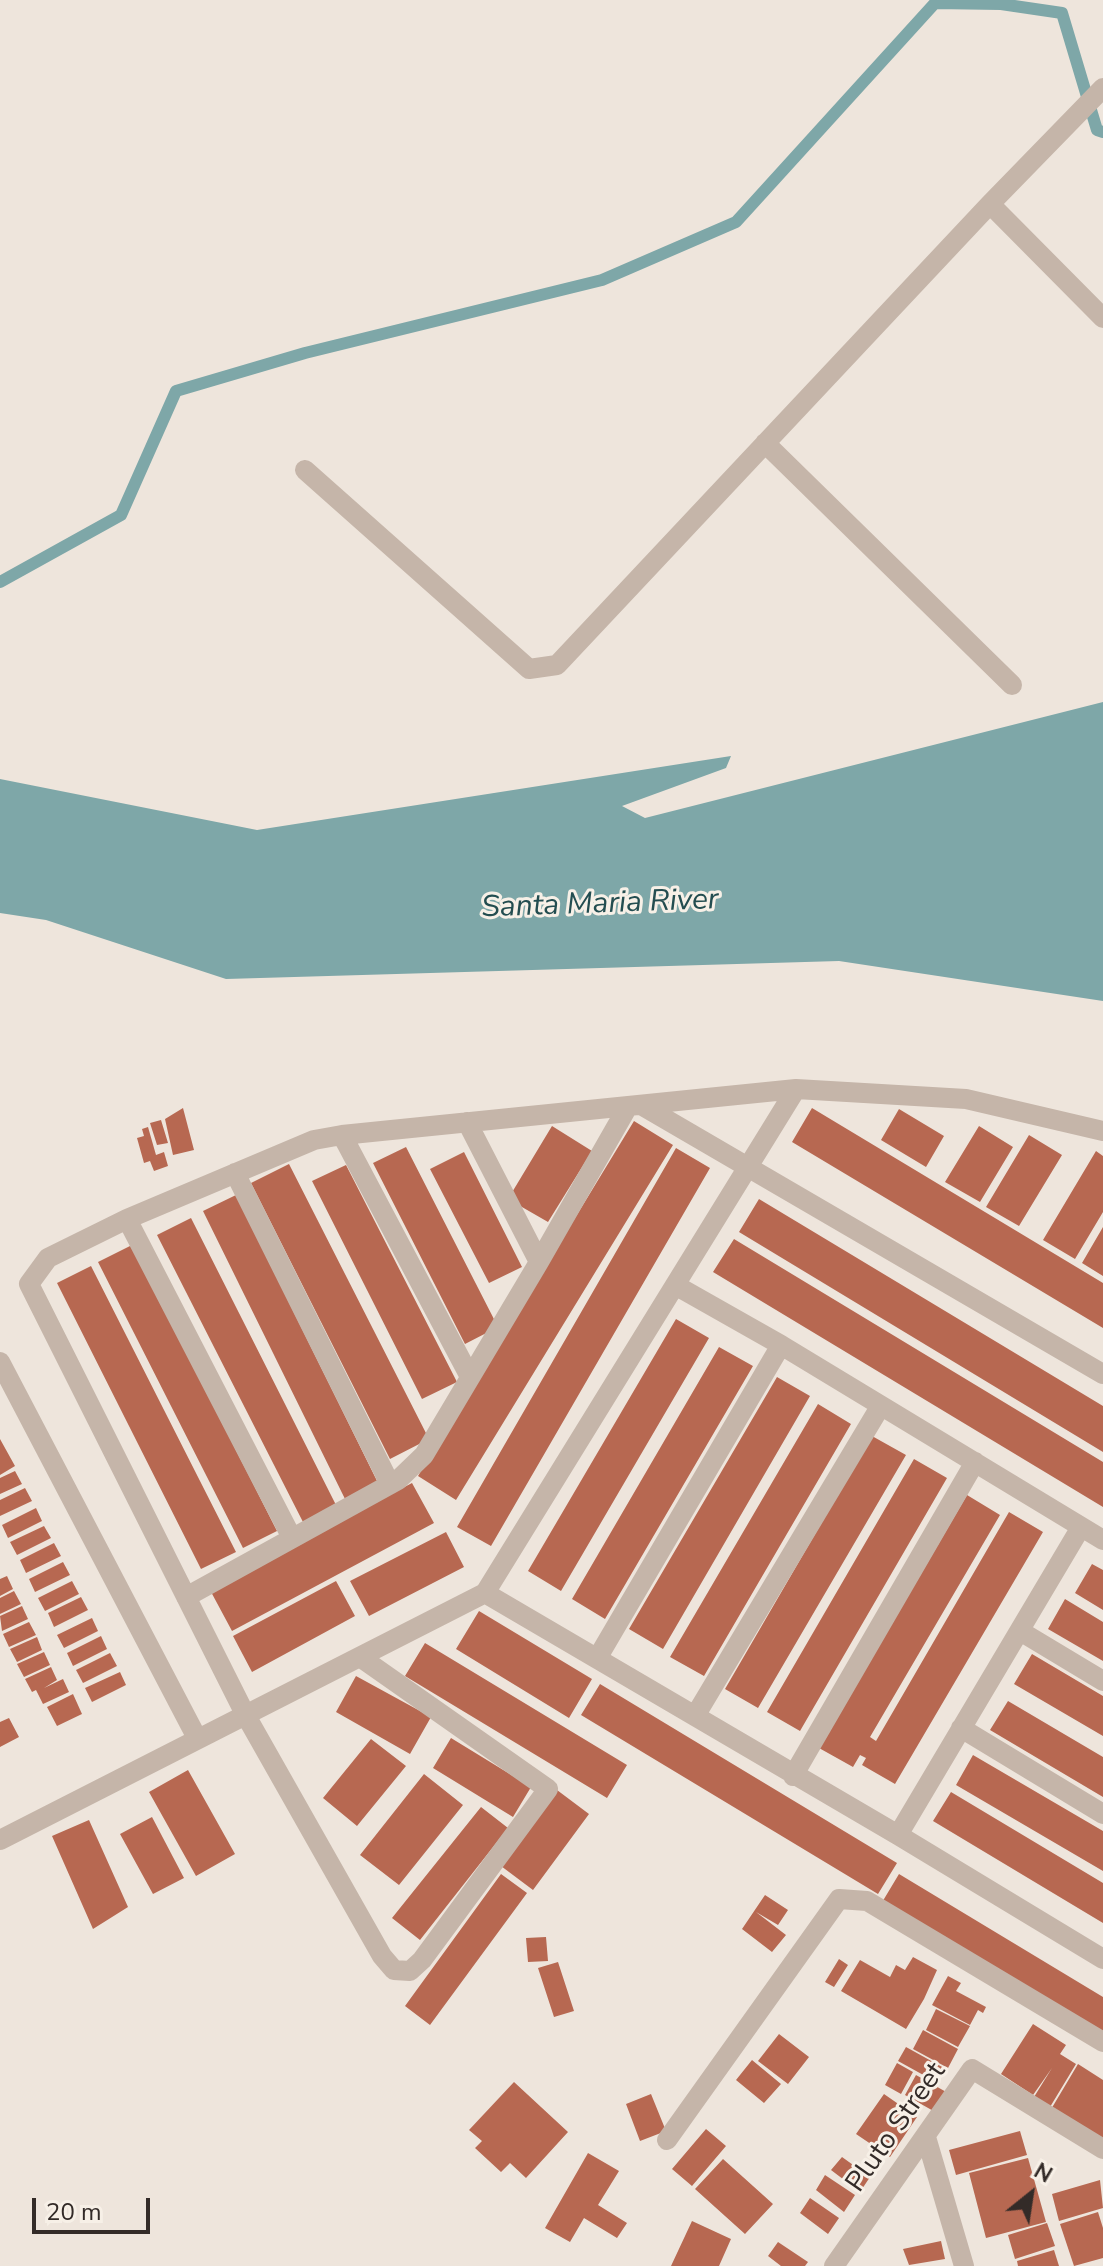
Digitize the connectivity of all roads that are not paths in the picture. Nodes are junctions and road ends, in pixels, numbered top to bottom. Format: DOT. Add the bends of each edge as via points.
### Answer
graph roads {
  1 [pos="1103,88"];
  2 [pos="990,204"];
  3 [pos="1103,318"];
  4 [pos="765,443"];
  5 [pos="305,470"];
  6 [pos="1012,685"];
  7 [pos="796,1089"];
  8 [pos="635,1107"];
  9 [pos="467,1122"];
  10 [pos="1103,1131"];
  11 [pos="342,1135"];
  12 [pos="750,1167"];
  13 [pos="235,1173"];
  14 [pos="127,1219"];
  15 [pos="539,1262"];
  16 [pos="675,1285"];
  17 [pos="781,1345"];
  18 [pos="0,1362"];
  19 [pos="1103,1374"];
  20 [pos="469,1375"];
  21 [pos="18,1400"];
  22 [pos="880,1407"];
  23 [pos="0,1412"];
  24 [pos="975,1462"];
  25 [pos="390,1484"];
  26 [pos="1081,1527"];
  27 [pos="292,1538"];
  28 [pos="1103,1540"];
  29 [pos="485,1593"];
  30 [pos="186,1597"];
  31 [pos="1020,1631"];
  32 [pos="360,1657"];
  33 [pos="598,1657"];
  34 [pos="1103,1681"];
  35 [pos="245,1714"];
  36 [pos="695,1716"];
  37 [pos="961,1728"];
  38 [pos="197,1738"];
  39 [pos="793,1776"];
  40 [pos="1103,1814"];
  41 [pos="898,1835"];
  42 [pos="0,1840"];
  43 [pos="1103,1959"];
  44 [pos="1103,2042"];
  45 [pos="926,2137"];
  46 [pos="667,2140"];
  47 [pos="1101,2154"];
  48 [pos="834,2266"];
  49 [pos="964,2266"];
  1 -- 2 [label="street"];
  2 -- 3 [label="street"];
  2 -- 4 [label="street"];
  4 -- 5 [label="street" via="557,665 529,669"];
  4 -- 6 [label="street"];
  7 -- 8 [label="street"];
  7 -- 10 [label="street" via="966,1099"];
  7 -- 12 [label="street"];
  8 -- 9 [label="street"];
  8 -- 12 [label="street"];
  8 -- 15 [label="street"];
  9 -- 11 [label="street"];
  9 -- 15 [label="street"];
  11 -- 13 [label="street" via="314,1140"];
  11 -- 20 [label="street"];
  12 -- 16 [label="street"];
  12 -- 19 [label="street"];
  13 -- 14 [label="street"];
  13 -- 25 [label="street"];
  14 -- 27 [label="street"];
  14 -- 30 [label="street" via="48,1258 29,1284"];
  15 -- 20 [label="street"];
  16 -- 17 [label="street"];
  16 -- 29 [label="street"];
  17 -- 22 [label="street"];
  17 -- 33 [label="street"];
  18 -- 21 [label="street"];
  20 -- 25 [label="street" via="424,1455"];
  21 -- 23 [label="street"];
  21 -- 38 [label="street"];
  22 -- 24 [label="street"];
  22 -- 36 [label="street"];
  24 -- 26 [label="street"];
  24 -- 39 [label="street"];
  25 -- 27 [label="street"];
  26 -- 28 [label="street"];
  26 -- 31 [label="street"];
  27 -- 30 [label="street"];
  29 -- 32 [label="street"];
  29 -- 33 [label="street"];
  30 -- 35 [label="street"];
  31 -- 34 [label="street"];
  31 -- 37 [label="street"];
  32 -- 35 [label="street"];
  32 -- 35 [label="street" via="548,1789 410,1971 394,1970 382,1956"];
  33 -- 36 [label="street"];
  35 -- 38 [label="street"];
  36 -- 39 [label="street"];
  37 -- 40 [label="street"];
  37 -- 41 [label="street"];
  38 -- 42 [label="street"];
  39 -- 41 [label="street"];
  41 -- 43 [label="street"];
  44 -- 46 [label="street" via="867,1901 839,1899"];
  45 -- 47 [label="street, Pluto Street" via="972,2069"];
  45 -- 48 [label="street, Pluto Street"];
  45 -- 49 [label="street"];
}
